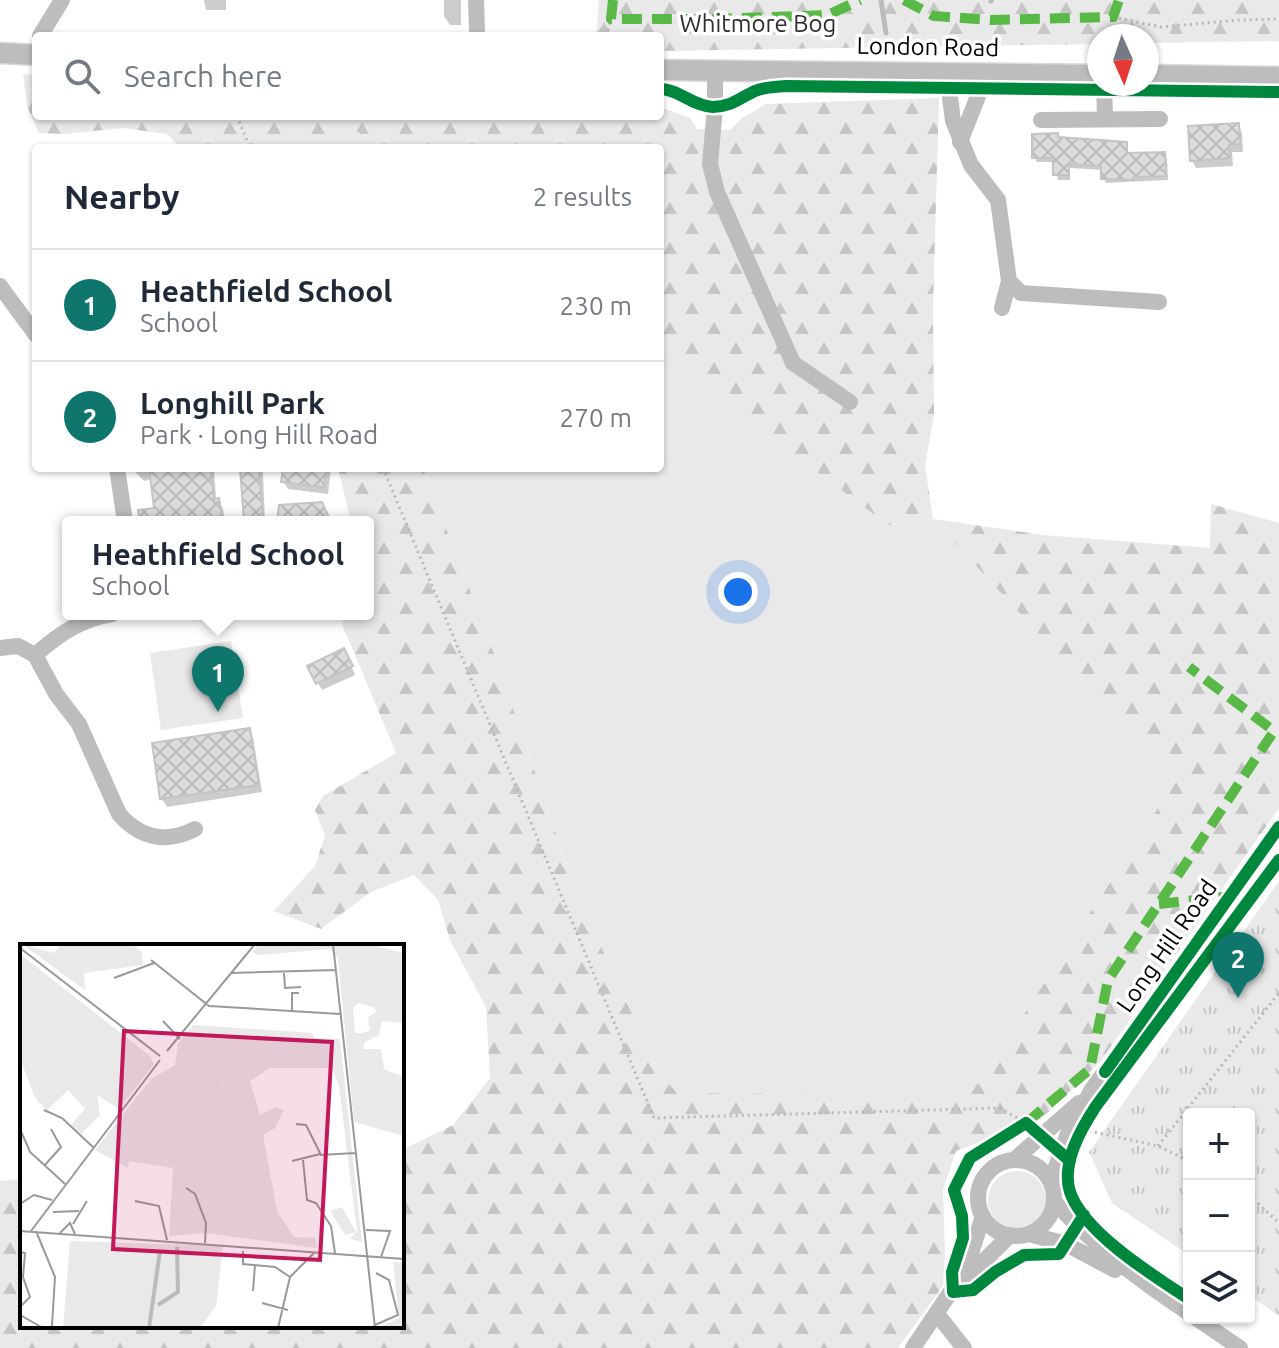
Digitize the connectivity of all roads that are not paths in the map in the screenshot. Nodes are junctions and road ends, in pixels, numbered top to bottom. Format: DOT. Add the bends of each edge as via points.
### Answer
graph roads {
  1 [pos="62,0"];
  2 [pos="476,0"];
  3 [pos="477,30"];
  4 [pos="42,32"];
  5 [pos="0,53"];
  6 [pos="32,55"];
  7 [pos="664,70"];
  8 [pos="715,70"];
  9 [pos="947,73"];
  10 [pos="987,73"];
  11 [pos="1087,75"];
  12 [pos="1159,75"];
  13 [pos="1279,77"];
  14 [pos="1104,96"];
  15 [pos="1105,119"];
  16 [pos="1160,119"];
  17 [pos="1041,120"];
  18 [pos="960,142"];
  19 [pos="1009,281"];
  20 [pos="0,286"];
  21 [pos="1159,302"];
  22 [pos="1002,308"];
  23 [pos="32,330"];
  24 [pos="850,402"];
  25 [pos="118,472"];
  26 [pos="124,516"];
  27 [pos="87,620"];
  28 [pos="0,648"];
  29 [pos="35,655"];
  30 [pos="195,829"];
  31 [pos="1276,840"];
  32 [pos="1091,1091"];
  33 [pos="1014,1160"];
  34 [pos="1051,1181"];
  35 [pos="1054,1201"];
  36 [pos="983,1216"];
  37 [pos="1029,1234"];
  38 [pos="1010,1235"];
  39 [pos="1139,1279"];
  40 [pos="953,1292"];
  41 [pos="1183,1309"];
  42 [pos="937,1314"];
  43 [pos="1205,1324"];
  44 [pos="913,1348"];
  45 [pos="964,1348"];
  46 [pos="1240,1348"];
  1 -- 4 [label="street"];
  2 -- 3 [label="street"];
  5 -- 6 [label="main road"];
  7 -- 8 [label="main road, London Road"];
  8 -- 9 [label="main road, London Road"];
  8 -- 24 [label="street" via="710,164 717,192 793,363"];
  9 -- 10 [label="main road, London Road"];
  9 -- 18 [label="street"];
  10 -- 11 [label="main road, London Road"];
  10 -- 18 [label="street"];
  12 -- 13 [label="main road"];
  14 -- 15 [label="street"];
  15 -- 16 [label="street"];
  15 -- 17 [label="street"];
  18 -- 19 [label="street" via="998,200"];
  19 -- 21 [label="street" via="1021,293"];
  19 -- 22 [label="street"];
  20 -- 23 [label="street"];
  25 -- 26 [label="street"];
  27 -- 29 [label="street"];
  28 -- 29 [label="street" via="18,646"];
  29 -- 30 [label="street" via="79,724 119,814 130,826 158,838"];
  31 -- 32 [label="street, Long Hill Road"];
  32 -- 33 [label="street, Long Hill Road"];
  32 -- 34 [label="street, Long Hill Road"];
  33 -- 34 [label="street" via="1037,1165"];
  33 -- 36 [label="street" via="997,1164 982,1179 977,1199"];
  34 -- 35 [label="street"];
  35 -- 37 [label="street" via="1046,1221"];
  35 -- 39 [label="street" via="1084,1234"];
  36 -- 38 [label="street" via="996,1231"];
  36 -- 40 [label="street"];
  37 -- 38 [label="street"];
  37 -- 39 [label="street" via="1066,1244"];
  38 -- 40 [label="street"];
  39 -- 41 [label="street"];
  40 -- 42 [label="street"];
  42 -- 44 [label="street"];
  42 -- 45 [label="street"];
  43 -- 46 [label="street"];
}
